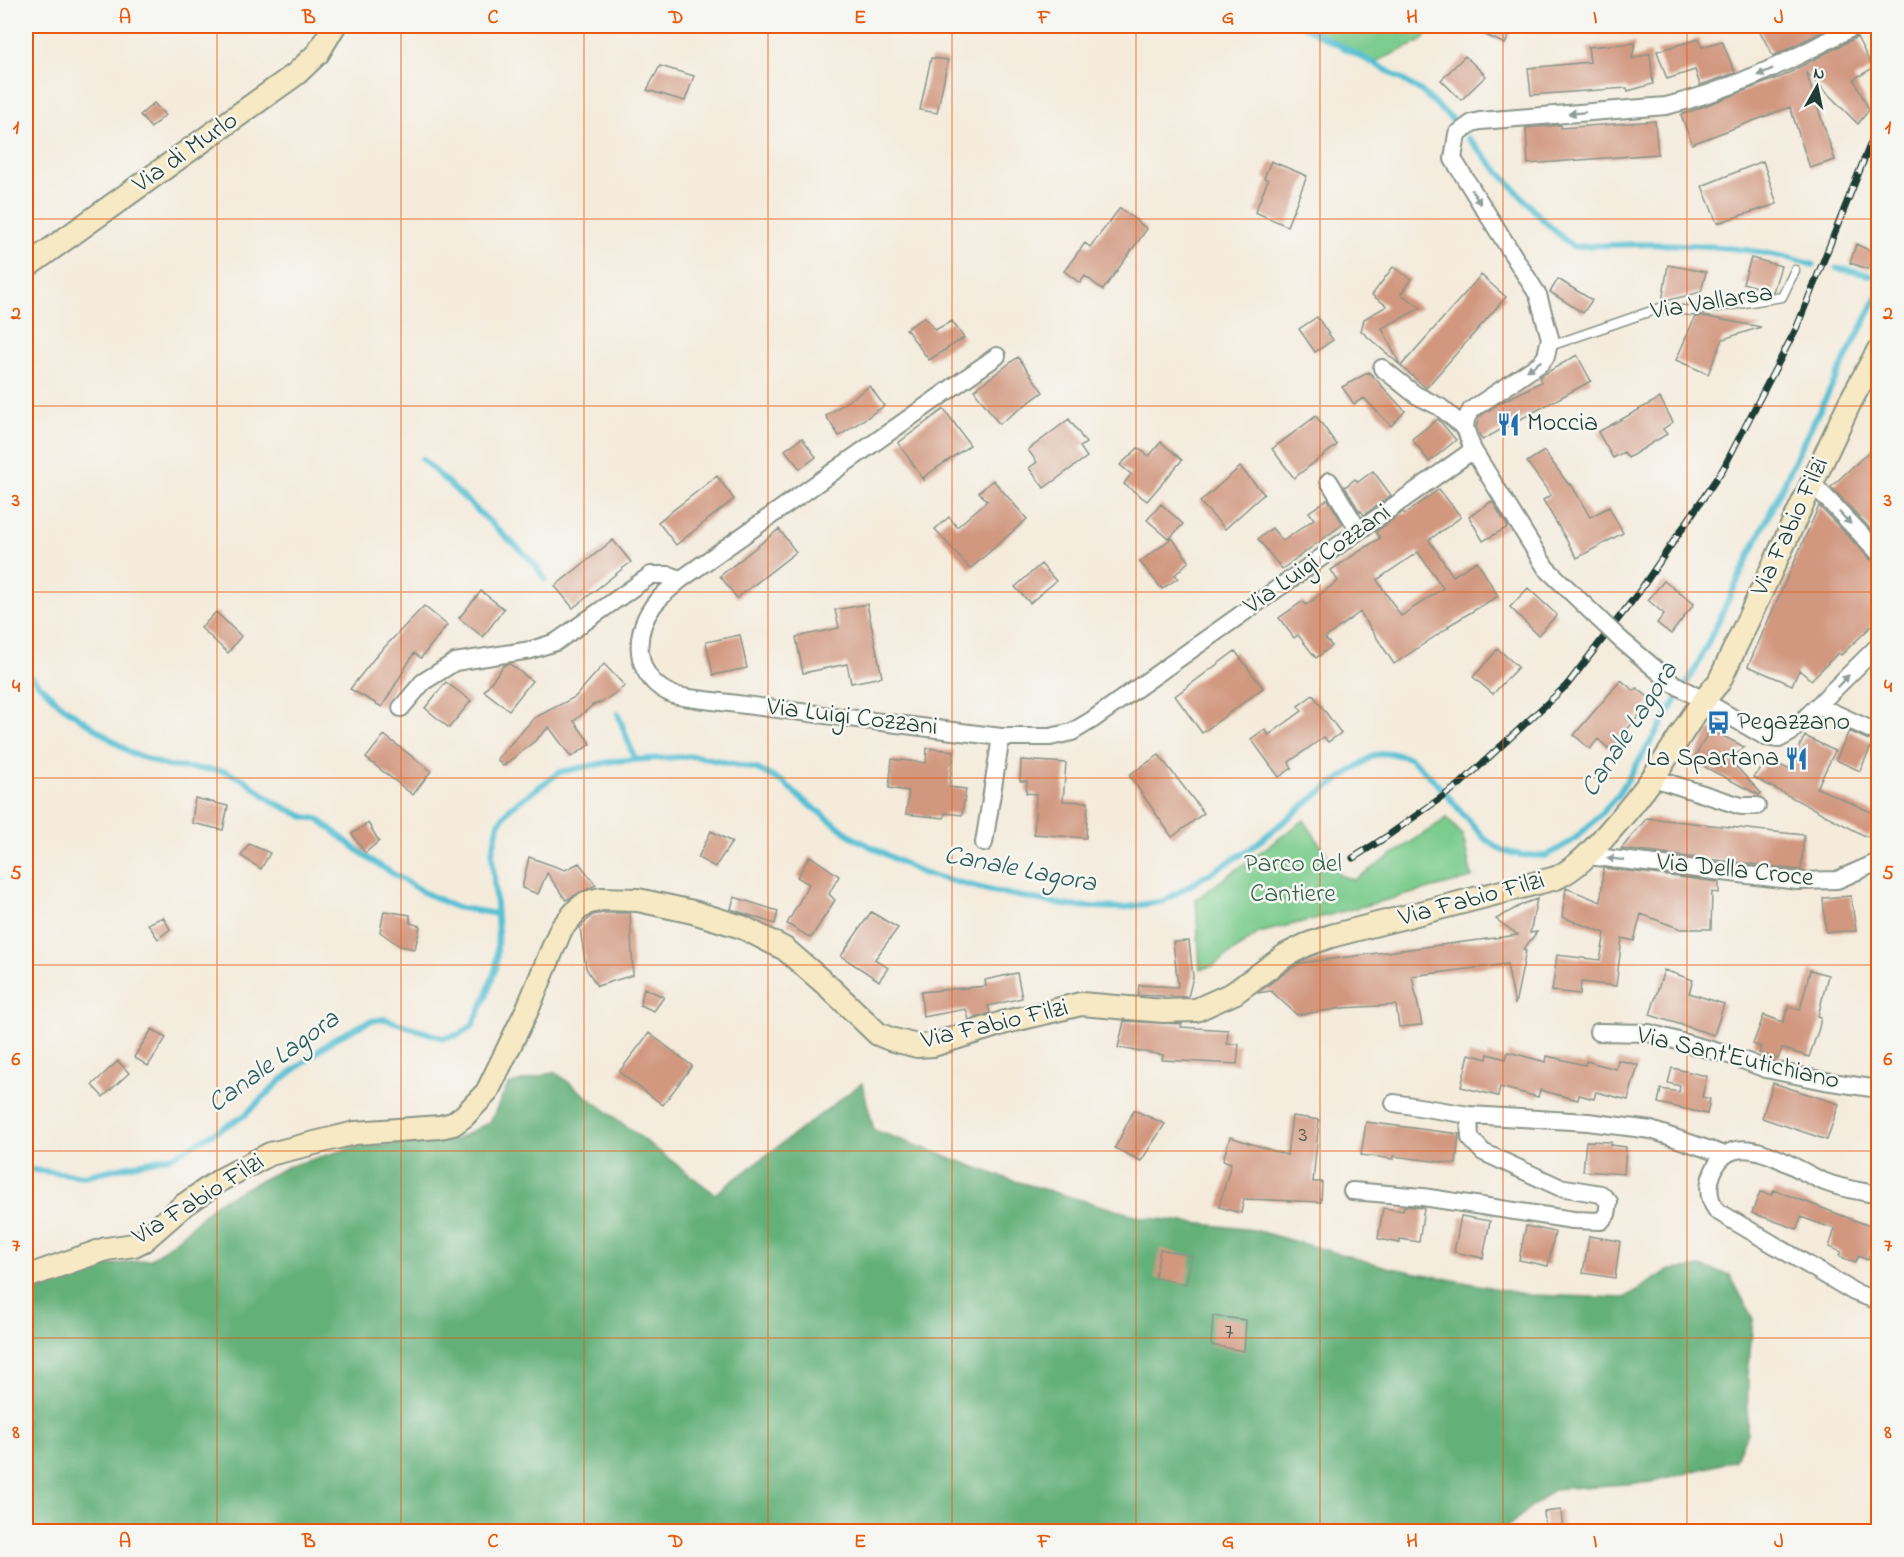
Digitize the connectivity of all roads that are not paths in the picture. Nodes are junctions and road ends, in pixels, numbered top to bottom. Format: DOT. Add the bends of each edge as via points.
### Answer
graph roads {
  1 [pos="334,26"];
  2 [pos="1855,26"];
  3 [pos="26,267"];
  4 [pos="1795,270"];
  5 [pos="1550,346"];
  6 [pos="1878,351"];
  7 [pos="997,356"];
  8 [pos="1382,368"];
  9 [pos="1465,428"];
  10 [pos="1473,450"];
  11 [pos="1329,481"];
  12 [pos="1812,483"];
  13 [pos="1359,531"];
  14 [pos="1878,552"];
  15 [pos="680,580"];
  16 [pos="1878,646"];
  17 [pos="1702,702"];
  18 [pos="1819,706"];
  19 [pos="401,708"];
  20 [pos="1878,733"];
  21 [pos="1001,737"];
  22 [pos="1653,778"];
  23 [pos="1757,806"];
  24 [pos="984,843"];
  25 [pos="1588,856"];
  26 [pos="1878,862"];
  27 [pos="1598,1032"];
  28 [pos="1878,1089"];
  29 [pos="1394,1103"];
  30 [pos="1469,1115"];
  31 [pos="1725,1155"];
  32 [pos="1352,1191"];
  33 [pos="1878,1195"];
  34 [pos="26,1277"];
  35 [pos="1878,1301"];
  1 -- 3 [label="street, Via di Murlo" via="318,53 296,74"];
  2 -- 5 [label="street, one-way" via="1771,70 1693,100 1666,106 1480,121 1461,128 1453,144 1453,159 1538,295"];
  4 -- 5 [label="lane, Via Vallarsa" via="1782,297 1693,311 1660,308"];
  5 -- 9 [label="street, one-way" via="1541,363 1471,410"];
  6 -- 12 [label="street, Via Fabio Filzi"];
  7 -- 15 [label="street, Via Luigi Cozzani"];
  8 -- 9 [label="street"];
  9 -- 10 [label="street"];
  10 -- 13 [label="street, Via Luigi Cozzani"];
  10 -- 17 [label="street, bridge" via="1546,568 1620,639 1671,682"];
  11 -- 13 [label="street"];
  12 -- 14 [label="street, one-way"];
  12 -- 17 [label="street, Via Fabio Filzi" via="1719,682"];
  13 -- 21 [label="street, Via Luigi Cozzani" via="1072,732 1050,737"];
  15 -- 19 [label="street" via="670,575 651,575 556,642 455,662 423,682"];
  15 -- 21 [label="street, Via Luigi Cozzani" via="654,604 640,634 639,658 645,671 657,685 674,695"];
  18 -- 16 [label="street, one-way"];
  17 -- 18 [label="street" via="1766,737 1779,739"];
  17 -- 22 [label="street, Via Fabio Filzi"];
  18 -- 20 [label="street"];
  21 -- 24 [label="street"];
  22 -- 23 [label="street" via="1741,806"];
  22 -- 25 [label="street, Via Fabio Filzi"];
  26 -- 25 [label="street, Via Della Croce, one-way" via="1837,880 1798,881"];
  25 -- 34 [label="street, Via Fabio Filzi" via="1556,878 1306,945 1234,993 1196,1010 1081,1004 933,1045 907,1044 878,1034 784,949 742,927 638,900 601,899 586,903 561,929 487,1092 453,1124 355,1133 270,1154 222,1179 144,1240"];
  27 -- 28 [label="street, Via Sant'Eutichiano" via="1649,1033 1766,1069"];
  29 -- 30 [label="street"];
  30 -- 31 [label="street" via="1651,1130"];
  30 -- 32 [label="street" via="1470,1138 1483,1152 1559,1187 1601,1194 1609,1202 1607,1214 1601,1221 1573,1220 1423,1197"];
  31 -- 33 [label="street" via="1748,1149 1761,1151 1825,1182"];
  31 -- 35 [label="street" via="1709,1183 1717,1211 1854,1292"];
}
